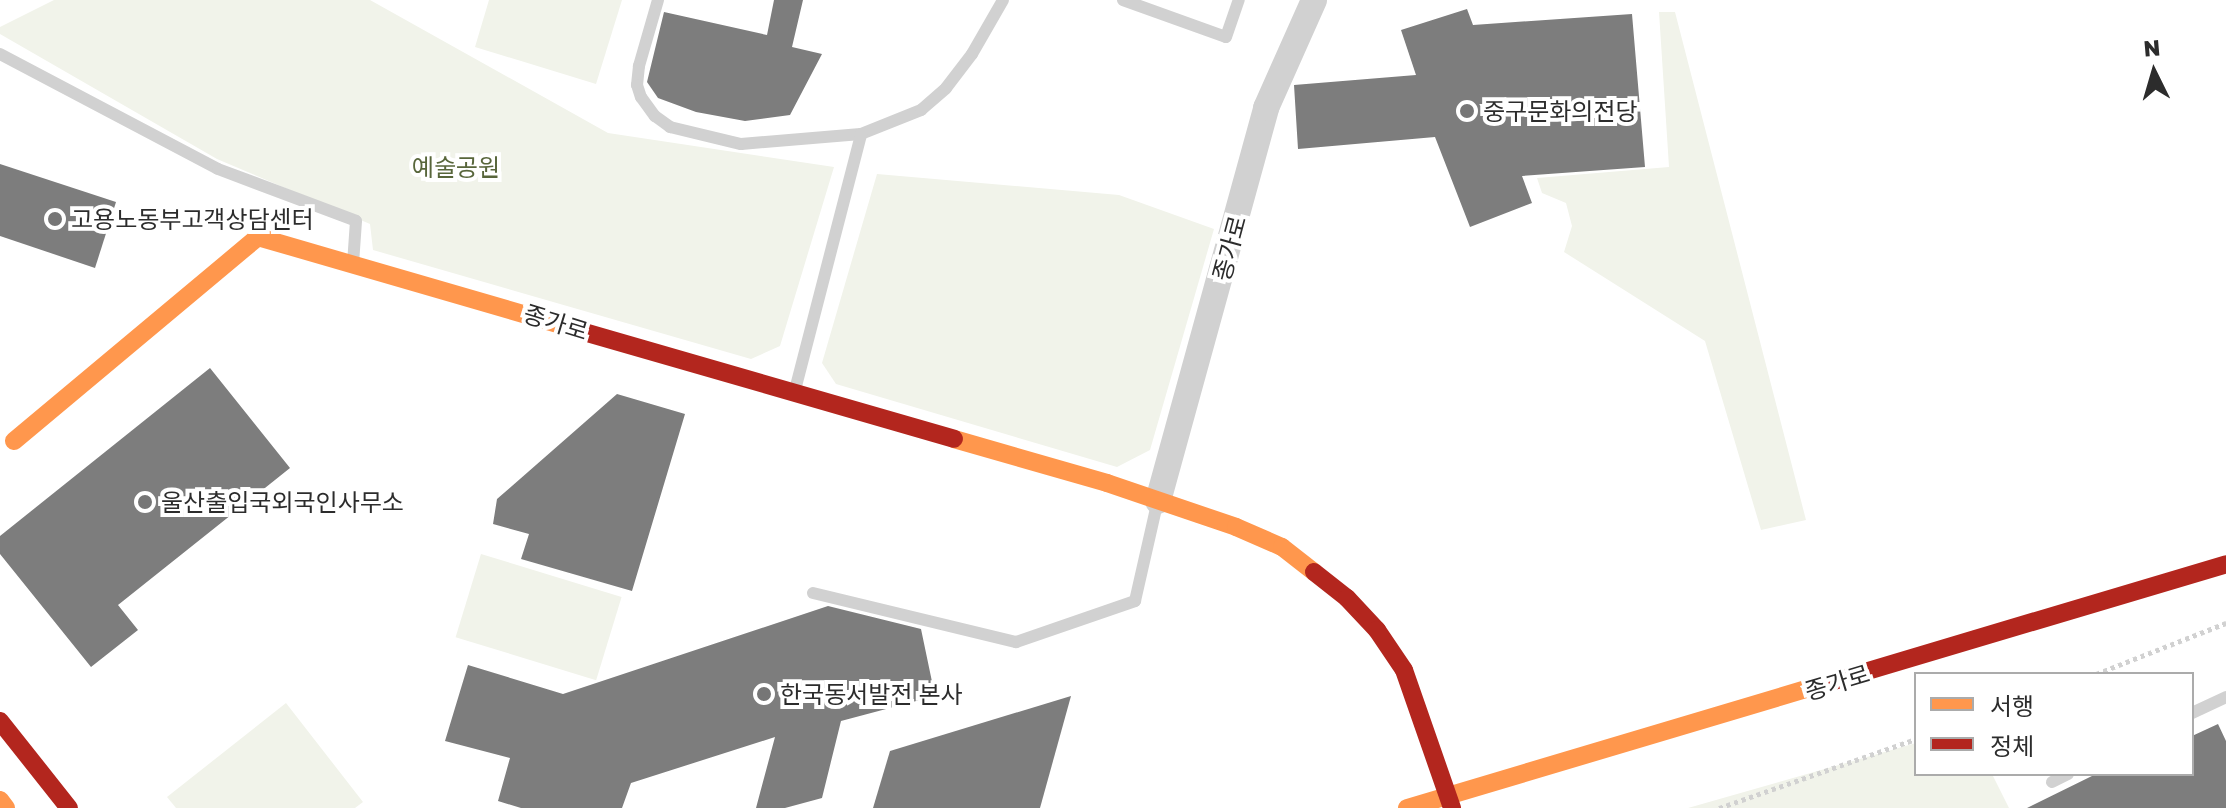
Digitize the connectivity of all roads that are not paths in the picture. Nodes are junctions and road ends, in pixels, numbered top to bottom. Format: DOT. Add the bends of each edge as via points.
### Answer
graph roads {
  1 [pos="658,0"];
  2 [pos="1003,0"];
  3 [pos="1123,0"];
  4 [pos="1239,0"];
  5 [pos="1314,0"];
  6 [pos="0,54"];
  7 [pos="861,134"];
  8 [pos="353,264"];
  9 [pos="794,393"];
  10 [pos="14,441"];
  11 [pos="1158,501"];
  12 [pos="2226,564"];
  13 [pos="813,593"];
  14 [pos="2226,697"];
  15 [pos="2194,712"];
  16 [pos="0,721"];
  17 [pos="2064,776"];
  18 [pos="2052,782"];
  19 [pos="0,800"];
  20 [pos="1449,802"];
  21 [pos="6,808"];
  22 [pos="69,808"];
  23 [pos="1407,808"];
  1 -- 7 [label="lane" via="637,85 655,116 670,127 741,144"];
  2 -- 7 [label="lane" via="946,88 921,110"];
  3 -- 4 [label="lane" via="1226,37"];
  5 -- 11 [label="street, 종가로" via="1266,108"];
  6 -- 8 [label="lane" via="218,169 356,221"];
  7 -- 9 [label="lane"];
  8 -- 9 [label="street, 종가로"];
  8 -- 10 [label="street, 종가로" via="258,237"];
  9 -- 11 [label="street, 종가로"];
  11 -- 13 [label="lane" via="1135,601 1016,642"];
  11 -- 20 [label="street, 종가로" via="1282,547 1347,598 1404,670"];
  12 -- 20 [label="street, 종가로"];
  14 -- 15 [label="lane"];
  16 -- 22 [label="street"];
  17 -- 18 [label="lane"];
  19 -- 21 [label="street"];
  20 -- 23 [label="street, 종가로"];
}
